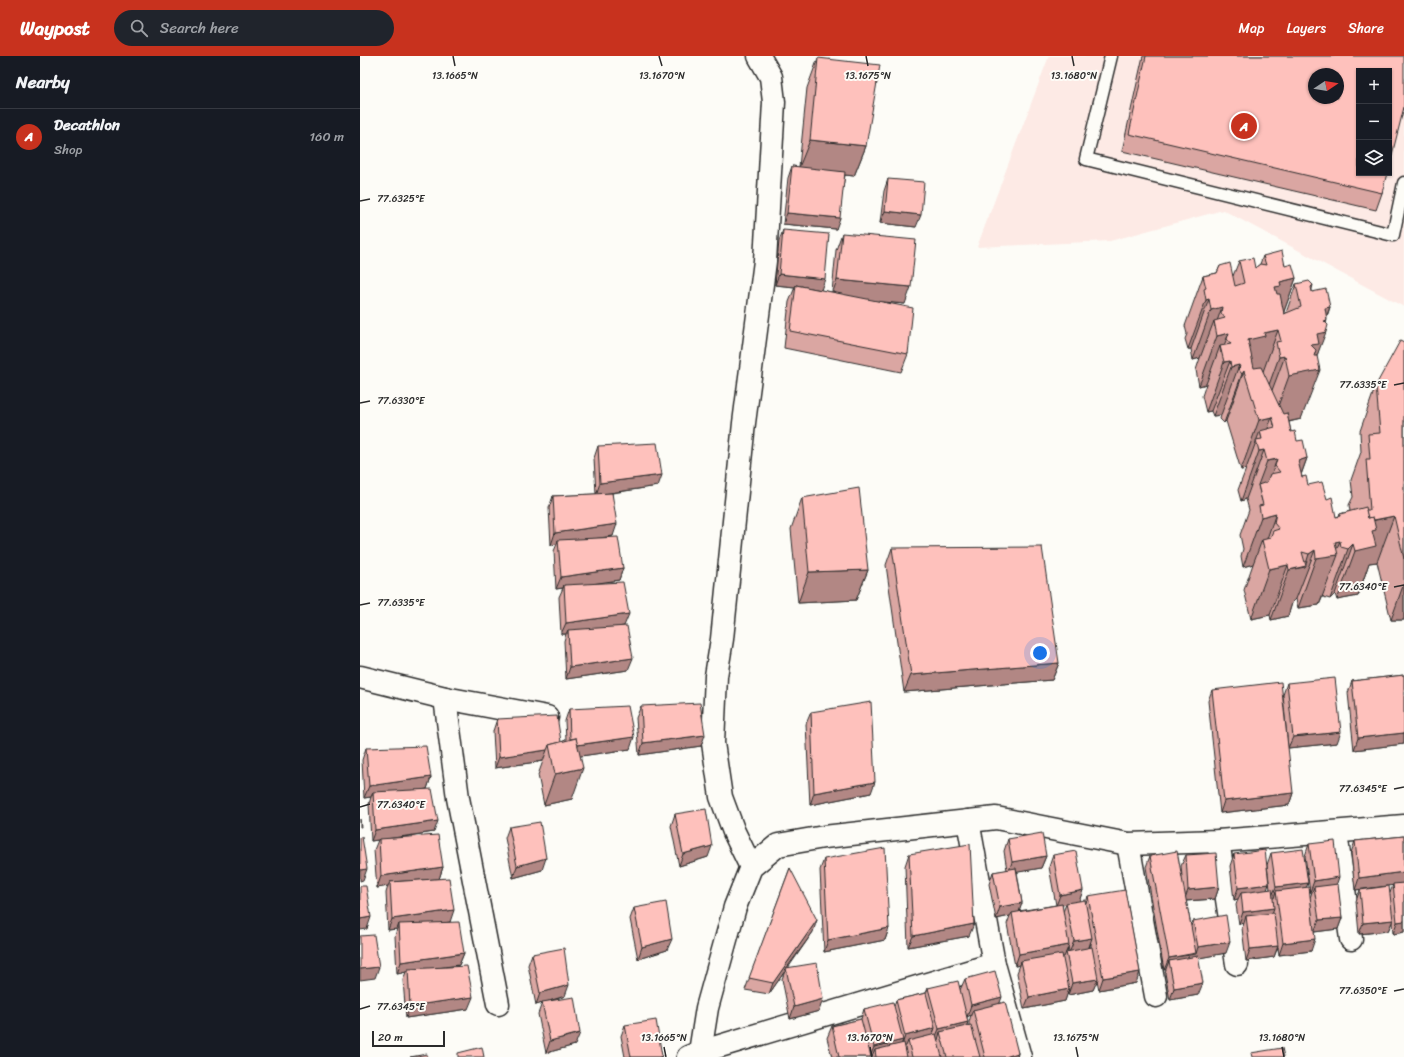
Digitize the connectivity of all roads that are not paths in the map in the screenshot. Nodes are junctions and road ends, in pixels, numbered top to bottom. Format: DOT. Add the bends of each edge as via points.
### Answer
graph roads {
  1 [pos="759,56"];
  2 [pos="1111,56"];
  3 [pos="1404,184"];
  4 [pos="360,677"];
  5 [pos="445,698"];
  6 [pos="547,718"];
  7 [pos="968,821"];
  8 [pos="1404,826"];
  9 [pos="1336,833"];
  10 [pos="1218,841"];
  11 [pos="1128,844"];
  12 [pos="751,867"];
  13 [pos="1351,938"];
  14 [pos="994,964"];
  15 [pos="1237,964"];
  16 [pos="1156,996"];
  17 [pos="498,1004"];
  18 [pos="694,1055"];
  19 [pos="1020,1057"];
  1 -- 12 [label="street" via="771,77 774,102 765,261 716,676 713,743 721,797"];
  2 -- 3 [label="lane" via="1086,159 1393,235"];
  4 -- 5 [label="street"];
  5 -- 6 [label="street"];
  5 -- 17 [label="street" via="458,798"];
  7 -- 11 [label="street" via="996,818"];
  7 -- 12 [label="street" via="824,837 778,845"];
  7 -- 14 [label="street"];
  8 -- 9 [label="street"];
  9 -- 10 [label="street"];
  9 -- 13 [label="street"];
  10 -- 11 [label="street"];
  10 -- 15 [label="street"];
  11 -- 16 [label="street"];
  12 -- 18 [label="street" via="735,907"];
  14 -- 18 [label="street"];
  14 -- 19 [label="street"];
}
